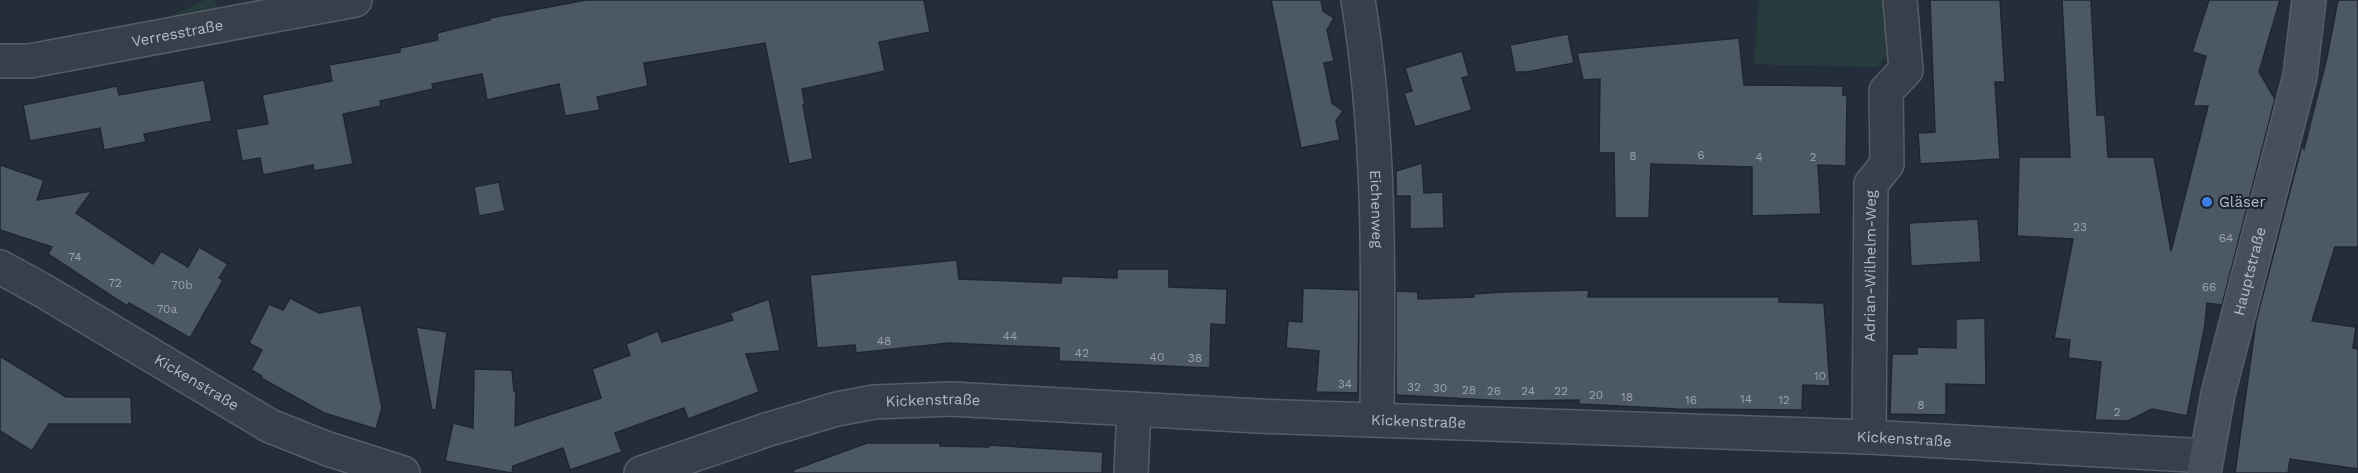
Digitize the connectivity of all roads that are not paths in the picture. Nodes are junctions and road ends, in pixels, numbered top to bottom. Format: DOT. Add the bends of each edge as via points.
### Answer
graph roads {
  1 [pos="355,0"];
  2 [pos="1358,0"];
  3 [pos="1900,0"];
  4 [pos="2309,0"];
  5 [pos="0,60"];
  6 [pos="0,267"];
  7 [pos="1134,410"];
  8 [pos="1377,419"];
  9 [pos="1869,437"];
  10 [pos="2205,465"];
  11 [pos="403,473"];
  12 [pos="641,473"];
  13 [pos="1131,473"];
  1 -- 5 [label="street, Verresstraße" via="30,61"];
  2 -- 8 [label="street, Eichenweg" via="1374,150"];
  3 -- 9 [label="street, Adrian-Wilhelm-Weg" via="1906,70 1886,91 1887,164 1871,184"];
  4 -- 10 [label="street, Hauptstraße" via="2300,76 2218,394"];
  6 -- 11 [label="street, Kickenstraße" via="270,426"];
  7 -- 8 [label="street, Kickenstraße"];
  7 -- 12 [label="street, Kickenstraße" via="952,399 874,402 806,417"];
  7 -- 13 [label="street"];
  8 -- 9 [label="street, Kickenstraße"];
  9 -- 10 [label="street, Kickenstraße"];
}
